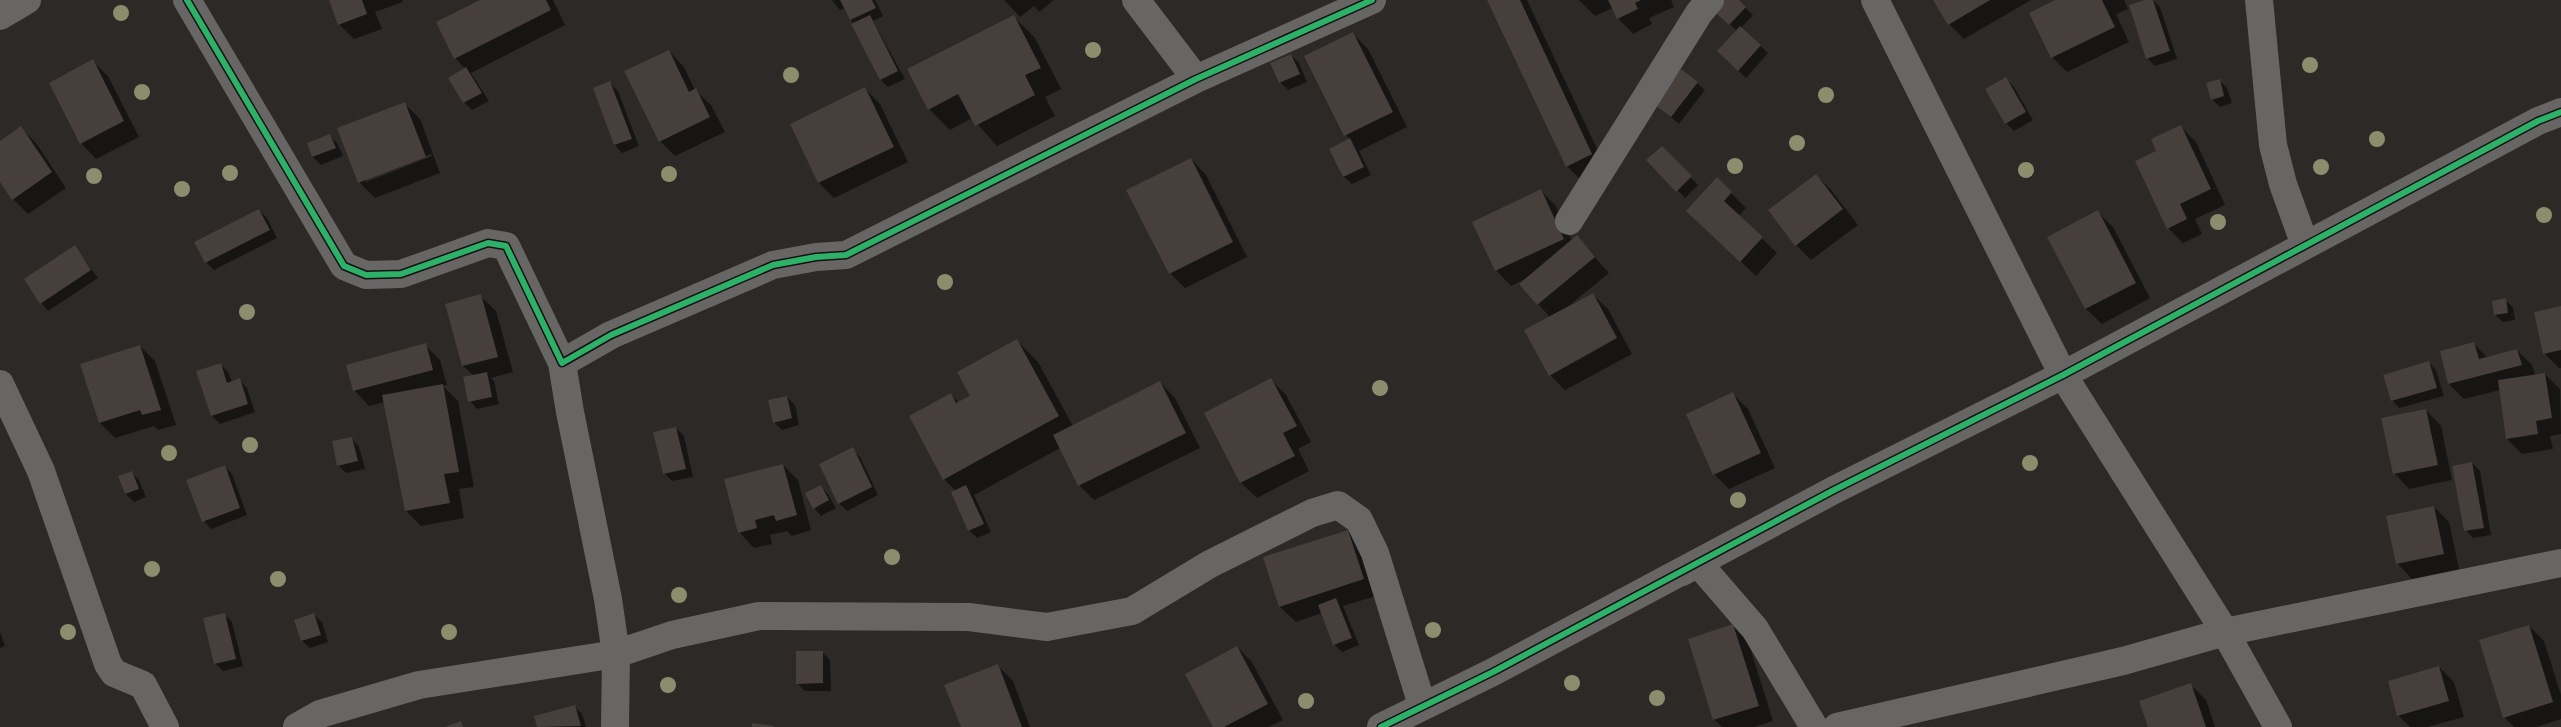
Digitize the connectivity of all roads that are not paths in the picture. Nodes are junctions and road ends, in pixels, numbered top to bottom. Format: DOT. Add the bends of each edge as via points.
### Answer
graph roads {
  1 [pos="27,0"];
  2 [pos="187,0"];
  3 [pos="1136,0"];
  4 [pos="1372,0"];
  5 [pos="1710,0"];
  6 [pos="1875,0"];
  7 [pos="2259,0"];
  8 [pos="0,16"];
  9 [pos="1196,79"];
  10 [pos="2561,112"];
  11 [pos="1569,221"];
  12 [pos="2305,246"];
  13 [pos="562,363"];
  14 [pos="2063,375"];
  15 [pos="0,384"];
  16 [pos="2561,563"];
  17 [pos="1660,583"];
  18 [pos="2225,632"];
  19 [pos="616,654"];
  20 [pos="1422,705"];
  21 [pos="165,727"];
  22 [pos="297,727"];
  23 [pos="615,727"];
  24 [pos="1381,727"];
  25 [pos="1814,727"];
  26 [pos="1837,727"];
  27 [pos="2278,727"];
  1 -- 8 [label="street"];
  2 -- 13 [label="street" via="344,266 366,275 401,274 488,243 506,246"];
  3 -- 9 [label="street"];
  4 -- 9 [label="street"];
  5 -- 11 [label="street"];
  6 -- 14 [label="street"];
  7 -- 12 [label="street" via="2273,145"];
  9 -- 13 [label="street" via="846,255 773,265 612,335"];
  10 -- 12 [label="street" via="2538,121"];
  12 -- 14 [label="street"];
  13 -- 19 [label="street"];
  14 -- 17 [label="street" via="1834,490"];
  14 -- 18 [label="street"];
  15 -- 21 [label="street" via="41,471 108,664 114,673 143,686"];
  16 -- 18 [label="street"];
  17 -- 20 [label="street" via="1493,672"];
  17 -- 25 [label="street" via="1698,563 1754,629"];
  18 -- 26 [label="street" via="2123,661"];
  18 -- 27 [label="street"];
  19 -- 20 [label="street" via="672,635 759,616 968,618 1047,627 1132,611 1210,564 1312,513 1338,505 1359,520 1375,553"];
  19 -- 22 [label="street" via="419,685 320,714"];
  19 -- 23 [label="street"];
  20 -- 24 [label="street"];
}
